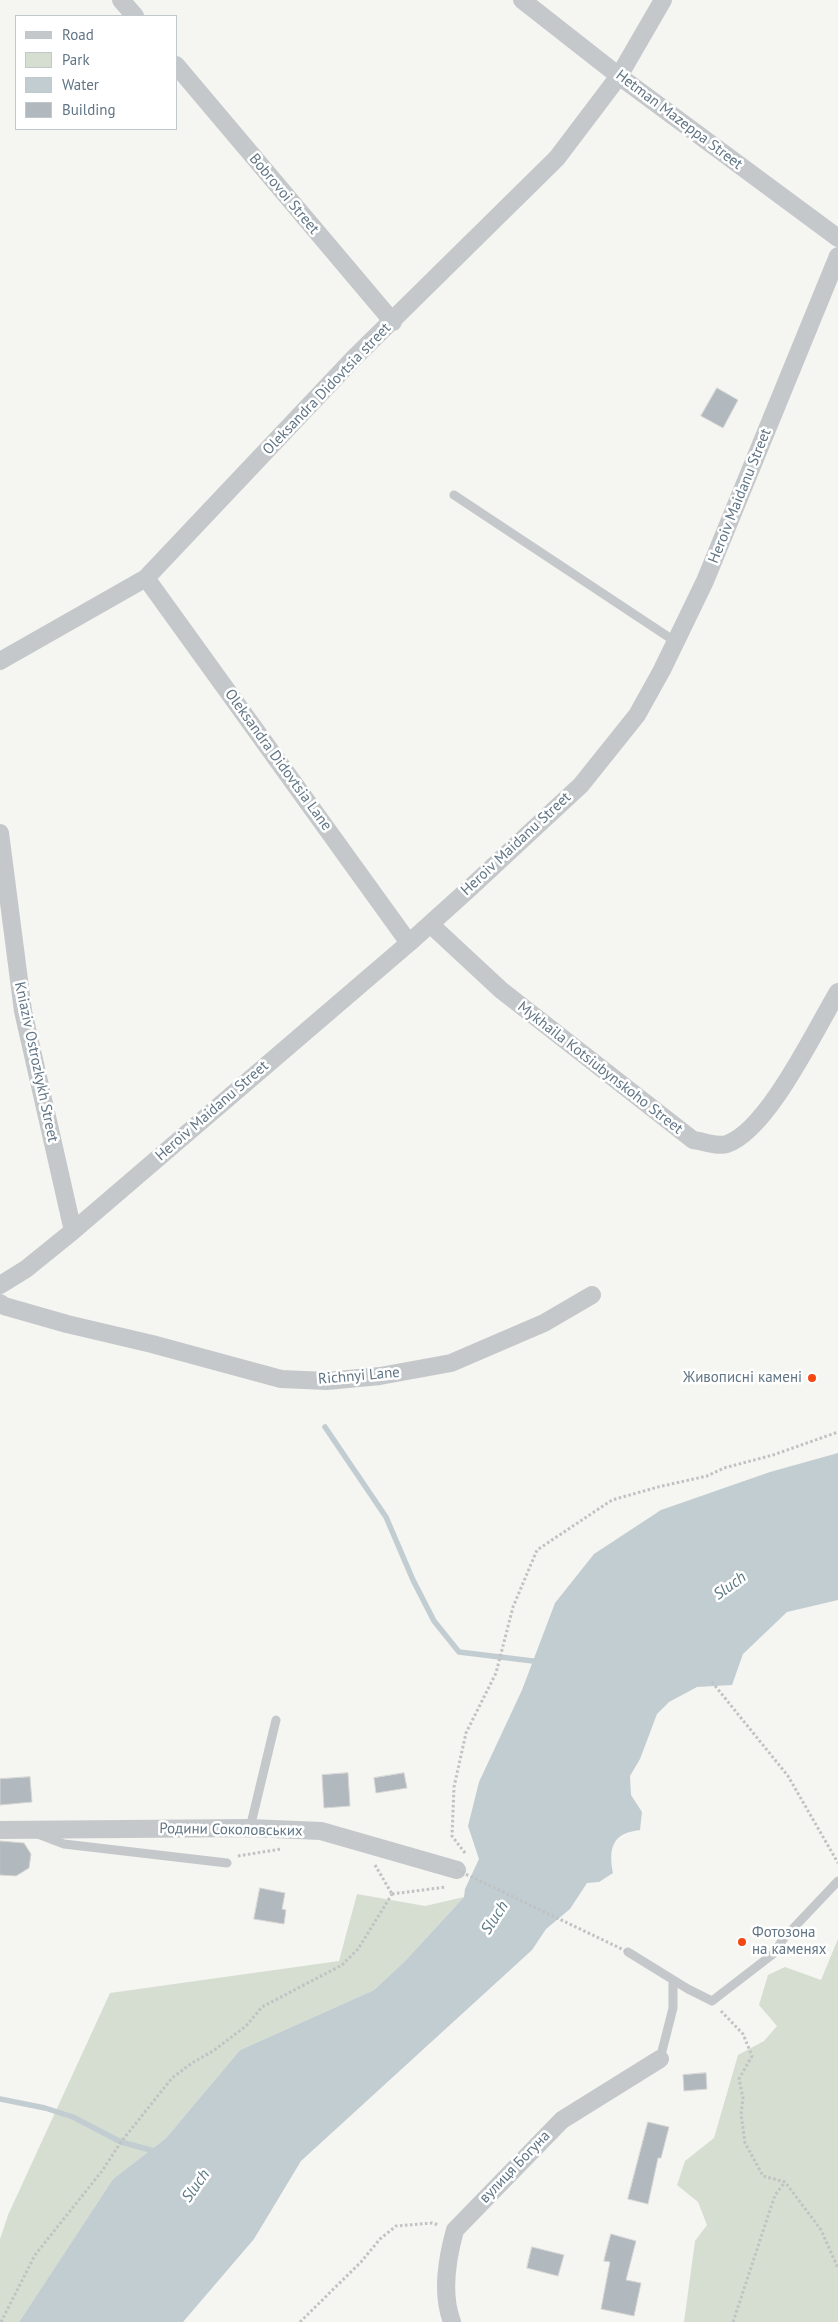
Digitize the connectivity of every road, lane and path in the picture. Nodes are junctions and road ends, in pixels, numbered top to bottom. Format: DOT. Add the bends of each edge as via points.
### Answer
graph roads {
  1 [pos="121,0"];
  2 [pos="522,0"];
  3 [pos="663,0"];
  4 [pos="134,15"];
  5 [pos="178,67"];
  6 [pos="619,76"];
  7 [pos="838,238"];
  8 [pos="838,256"];
  9 [pos="393,322"];
  10 [pos="454,495"];
  11 [pos="146,578"];
  12 [pos="676,642"];
  13 [pos="0,661"];
  14 [pos="0,833"];
  15 [pos="430,924"];
  16 [pos="409,943"];
  17 [pos="838,992"];
  18 [pos="73,1231"];
  19 [pos="0,1285"];
  20 [pos="592,1295"];
  21 [pos="0,1303"];
  22 [pos="838,1432"];
  23 [pos="712,1682"];
  24 [pos="276,1720"];
  25 [pos="250,1828"];
  26 [pos="0,1830"];
  27 [pos="30,1831"];
  28 [pos="283,1849"];
  29 [pos="467,1855"];
  30 [pos="227,1863"];
  31 [pos="838,1863"];
  32 [pos="377,1870"];
  33 [pos="458,1876"];
  34 [pos="838,1880"];
  35 [pos="392,1894"];
  36 [pos="628,1952"];
  37 [pos="673,1980"];
  38 [pos="712,2002"];
  39 [pos="660,2059"];
  40 [pos="785,2182"];
  41 [pos="455,2230"];
  42 [pos="838,2268"];
  43 [pos="1,2322"];
  44 [pos="300,2322"];
  45 [pos="452,2322"];
  46 [pos="734,2322"];
  1 -- 4 [label="street"];
  2 -- 6 [label="street, Hetman Mazeppa Street"];
  3 -- 6 [label="street, Oleksandra Didovtsia street"];
  5 -- 9 [label="street, Bobrovoi Street"];
  6 -- 7 [label="street, Hetman Mazeppa Street"];
  6 -- 9 [label="street, Oleksandra Didovtsia street" via="557,158"];
  8 -- 12 [label="street, Heroiv Maidanu Street" via="705,582"];
  9 -- 11 [label="street, Oleksandra Didovtsia street" via="354,358"];
  10 -- 12 [label="lane"];
  11 -- 13 [label="street, Oleksandra Didovtsia street"];
  11 -- 16 [label="street, Oleksandra Didovtsia Lane"];
  12 -- 15 [label="street, Heroiv Maidanu Street" via="637,715 581,784"];
  14 -- 18 [label="street, Kniaziv Ostrozkykh Street" via="23,1012"];
  15 -- 16 [label="street, Heroiv Maidanu Street"];
  15 -- 17 [label="street, Mykhaila Kotsiubynskoho Street" via="500,990 693,1140 726,1145 749,1132 770,1108"];
  16 -- 18 [label="street, Heroiv Maidanu Street"];
  18 -- 19 [label="street, Heroiv Maidanu Street" via="26,1269"];
  20 -- 21 [label="street, Richnyi Lane" via="544,1323 451,1364 327,1381 281,1379 67,1324"];
  22 -- 29 [label="path" via="706,1476 612,1500 537,1550 513,1607 496,1673 466,1733 454,1787 452,1836"];
  23 -- 31 [label="path" via="788,1776"];
  24 -- 25 [label="lane"];
  25 -- 27 [label="street, Родини Соколовських"];
  25 -- 33 [label="street, Родини Соколовських" via="322,1831"];
  26 -- 27 [label="street, Родини Соколовських"];
  27 -- 30 [label="lane" via="64,1844"];
  28 -- 30 [label="path" via="236,1856"];
  32 -- 35 [label="path"];
  33 -- 35 [label="path"];
  33 -- 36 [label="path, bridge"];
  34 -- 38 [label="lane" via="773,1954"];
  35 -- 43 [label="path" via="358,1949 342,1965 262,2007 246,2026 172,2078 35,2255"];
  36 -- 37 [label="lane"];
  37 -- 38 [label="lane"];
  37 -- 39 [label="lane" via="673,2008"];
  38 -- 40 [label="path" via="743,2034 752,2056 738,2079 743,2098 744,2144 763,2176"];
  39 -- 41 [label="street, вулиця Богуна" via="562,2120"];
  40 -- 42 [label="path" via="821,2230"];
  40 -- 46 [label="path" via="775,2195"];
  41 -- 44 [label="path" via="432,2223 396,2226"];
  41 -- 45 [label="street" via="446,2282"];
}
